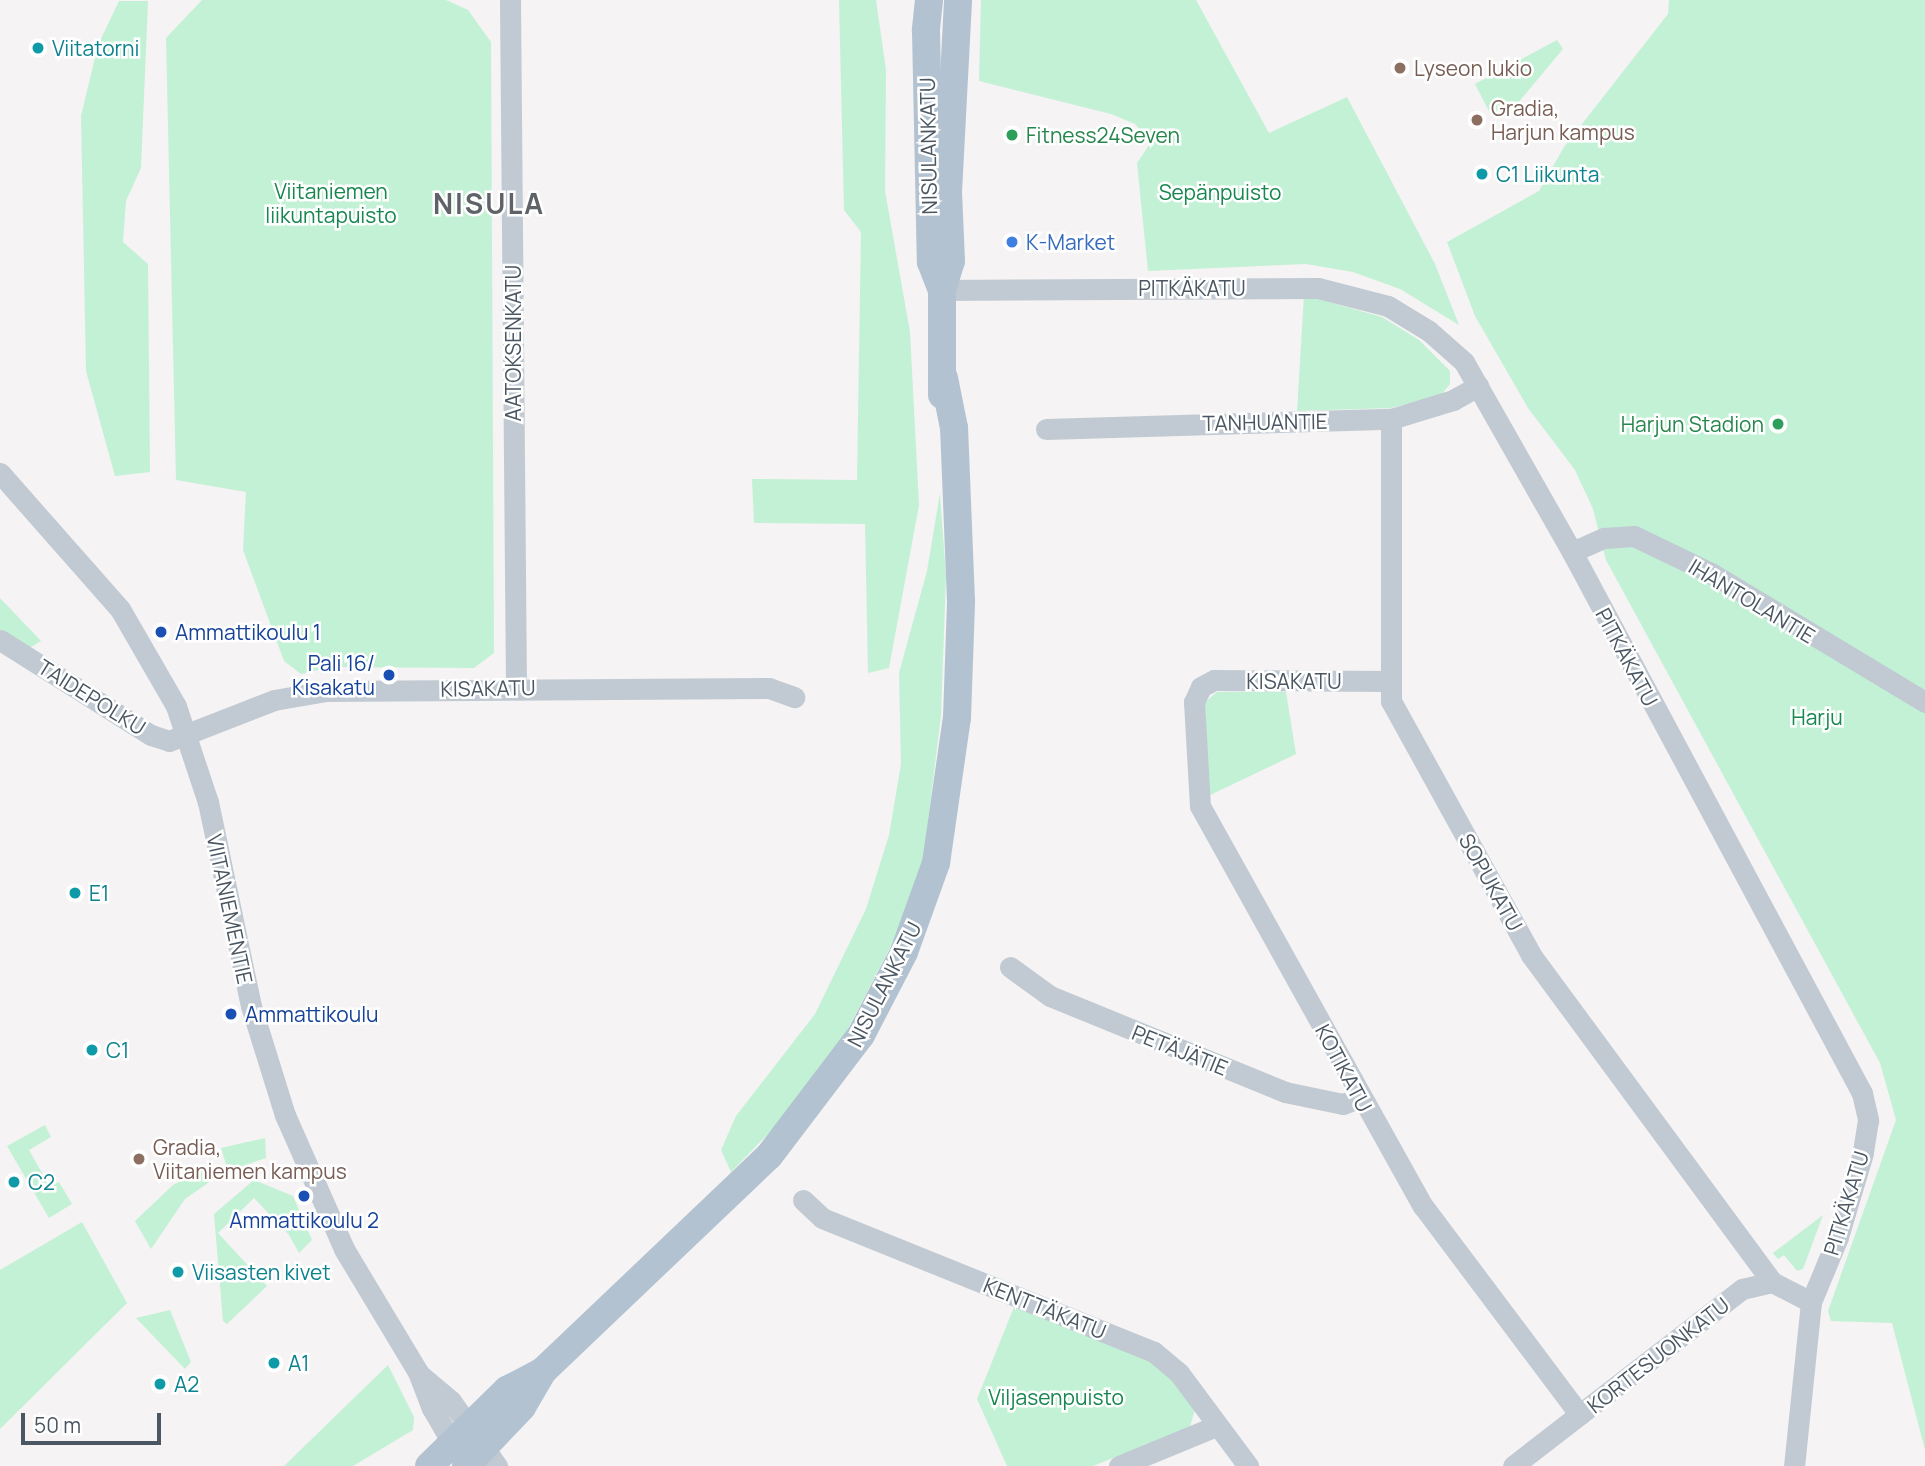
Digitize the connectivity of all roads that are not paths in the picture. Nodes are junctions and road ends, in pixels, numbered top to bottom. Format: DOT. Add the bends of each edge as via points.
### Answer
graph roads {
  1 [pos="510,0"];
  2 [pos="929,0"];
  3 [pos="958,0"];
  4 [pos="942,290"];
  5 [pos="1478,386"];
  6 [pos="1391,419"];
  7 [pos="1046,429"];
  8 [pos="0,473"];
  9 [pos="1572,552"];
  10 [pos="0,640"];
  11 [pos="1388,681"];
  12 [pos="516,687"];
  13 [pos="1201,687"];
  14 [pos="794,697"];
  15 [pos="1925,702"];
  16 [pos="187,734"];
  17 [pos="1010,967"];
  18 [pos="1359,1098"];
  19 [pos="803,1200"];
  20 [pos="1772,1282"];
  21 [pos="1811,1301"];
  22 [pos="1580,1415"];
  23 [pos="1216,1426"];
  24 [pos="472,1453"];
  25 [pos="429,1466"];
  26 [pos="1119,1466"];
  27 [pos="1248,1466"];
  28 [pos="1513,1466"];
  29 [pos="1794,1466"];
  1 -- 12 [label="street, AATOKSENKATU"];
  2 -- 4 [label="main road, NISULANKATU" via="930,248"];
  3 -- 4 [label="main road, NISULANKATU" via="948,192 951,261"];
  4 -- 5 [label="street, PITKÄKATU" via="1318,288 1358,295 1411,319 1450,348"];
  4 -- 24 [label="main road, NISULANKATU" via="940,428 954,477 961,601 952,776 936,863 905,951 861,1035 769,1156 543,1371 507,1391"];
  5 -- 6 [label="street, TANHUANTIE" via="1453,400"];
  5 -- 9 [label="street, PITKÄKATU"];
  6 -- 7 [label="street, TANHUANTIE"];
  6 -- 11 [label="street, SOPUKATU"];
  8 -- 16 [label="street, VIITANIEMENTIE" via="120,609 145,645"];
  9 -- 15 [label="street, IHANTOLANTIE" via="1604,538 1634,536 1711,573"];
  9 -- 21 [label="street, PITKÄKATU" via="1862,1093 1868,1120 1854,1191"];
  10 -- 16 [label="street, TAIDEPOLKU" via="151,735 169,741"];
  11 -- 13 [label="street, KISAKATU" via="1214,680"];
  11 -- 20 [label="street, SOPUKATU" via="1391,701 1531,955"];
  12 -- 14 [label="street, KISAKATU" via="769,688"];
  12 -- 16 [label="street, KISAKATU" via="326,691 274,700"];
  13 -- 18 [label="street, KOTIKATU" via="1194,702 1200,806"];
  16 -- 24 [label="street, VIITANIEMENTIE" via="208,802 251,1006 308,1176 344,1249"];
  17 -- 18 [label="street, PETÄJÄTIE" via="1050,996 1285,1092 1343,1104"];
  18 -- 22 [label="street, KOTIKATU" via="1423,1206"];
  19 -- 23 [label="street, KENTTÄKATU" via="821,1218 1154,1352 1179,1373"];
  20 -- 21 [label="street"];
  20 -- 22 [label="street, KORTESUONKATU" via="1742,1289"];
  21 -- 29 [label="street, PITKÄKATU"];
  22 -- 28 [label="street, KORTESUONKATU"];
  23 -- 26 [label="street"];
  23 -- 27 [label="street, KENTTÄKATU"];
  24 -- 25 [label="main road, NISULANKATU"];
}
